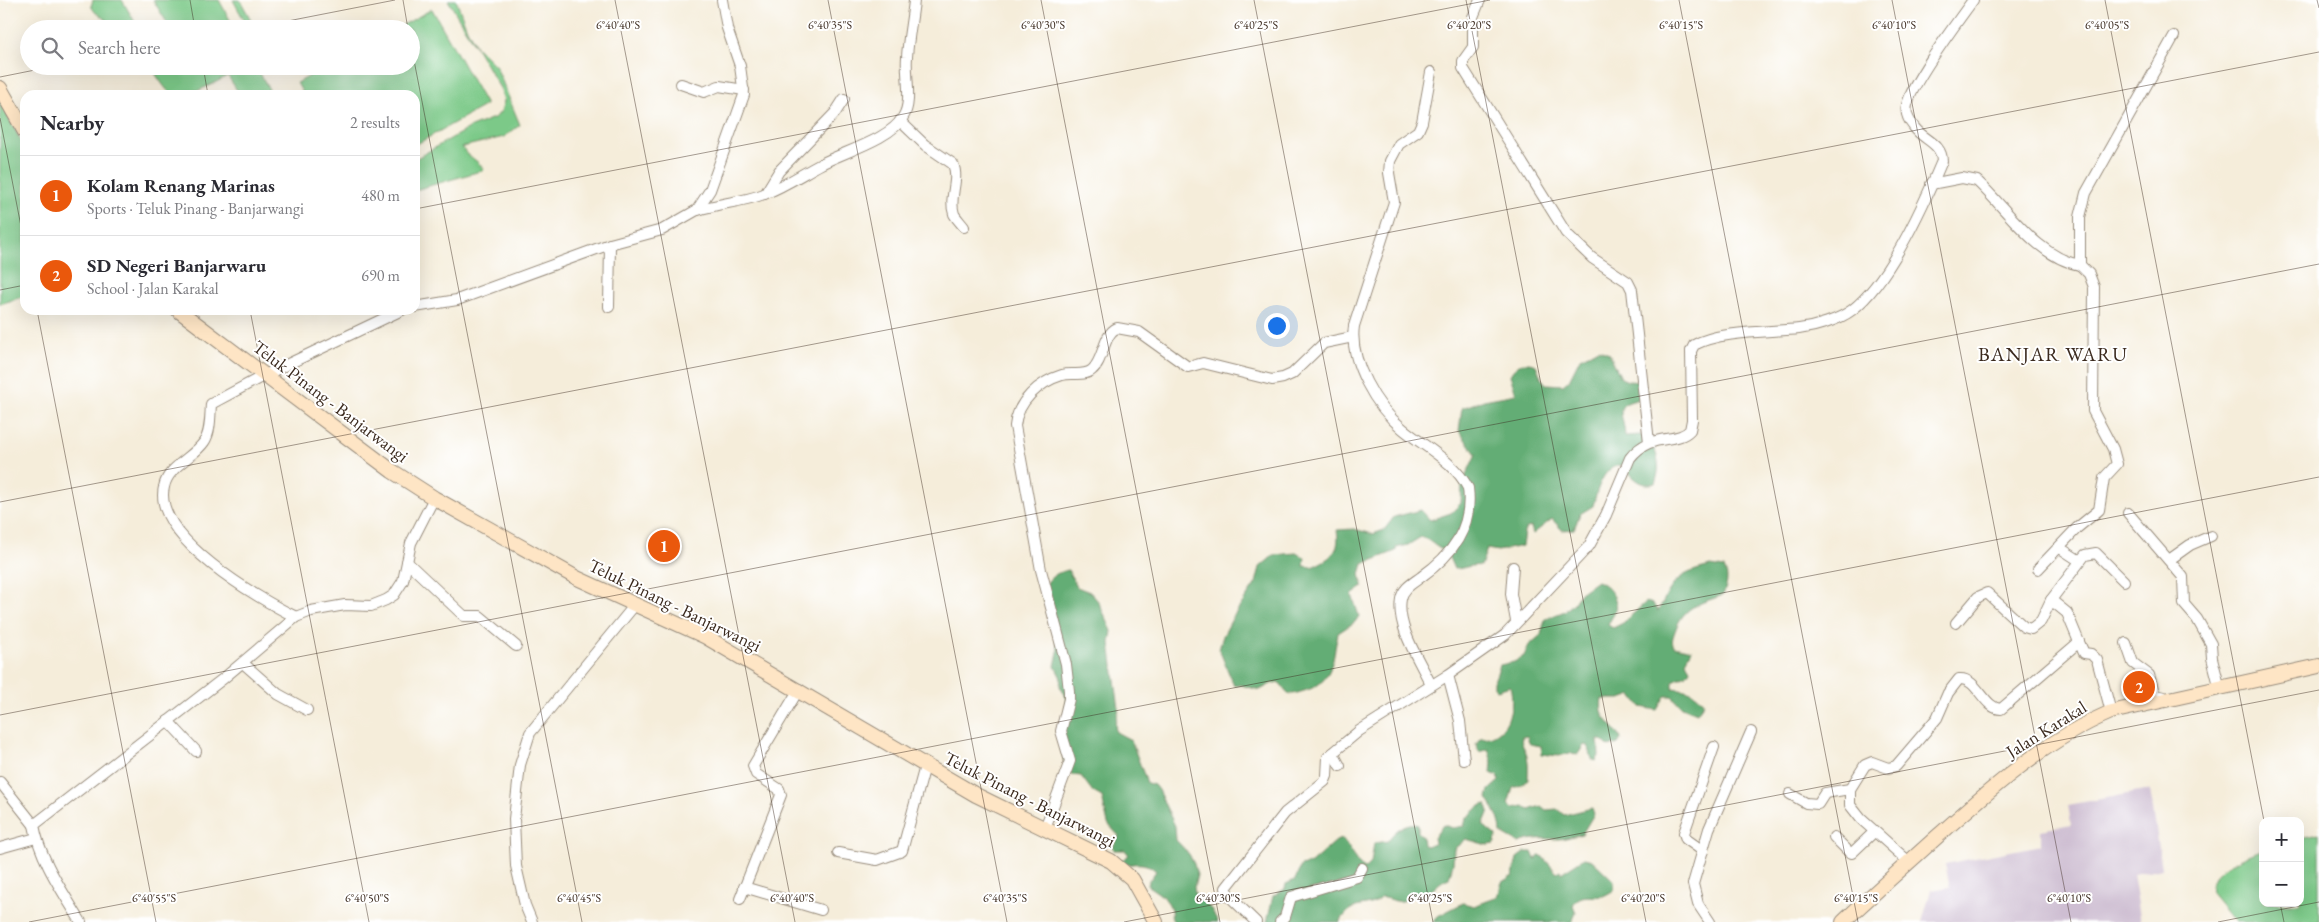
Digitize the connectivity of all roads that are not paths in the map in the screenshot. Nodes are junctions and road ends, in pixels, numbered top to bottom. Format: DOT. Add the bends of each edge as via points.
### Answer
graph roads {
  1 [pos="722,0"];
  2 [pos="1480,0"];
  3 [pos="1973,0"];
  4 [pos="914,1"];
  5 [pos="2174,36"];
  6 [pos="1431,72"];
  7 [pos="681,84"];
  8 [pos="0,88"];
  9 [pos="744,90"];
  10 [pos="844,99"];
  11 [pos="900,121"];
  12 [pos="20,123"];
  13 [pos="1931,184"];
  14 [pos="765,194"];
  15 [pos="697,210"];
  16 [pos="964,227"];
  17 [pos="610,244"];
  18 [pos="2080,266"];
  19 [pos="420,306"];
  20 [pos="609,307"];
  21 [pos="185,315"];
  22 [pos="391,315"];
  23 [pos="1352,336"];
  24 [pos="265,375"];
  25 [pos="1649,442"];
  26 [pos="434,498"];
  27 [pos="2128,513"];
  28 [pos="2211,536"];
  29 [pos="2060,548"];
  30 [pos="2169,560"];
  31 [pos="2080,561"];
  32 [pos="407,562"];
  33 [pos="1513,567"];
  34 [pos="2038,569"];
  35 [pos="2124,581"];
  36 [pos="2051,600"];
  37 [pos="634,606"];
  38 [pos="296,617"];
  39 [pos="1516,622"];
  40 [pos="1956,623"];
  41 [pos="2079,642"];
  42 [pos="2126,643"];
  43 [pos="516,646"];
  44 [pos="242,663"];
  45 [pos="2319,666"];
  46 [pos="1448,675"];
  47 [pos="1431,685"];
  48 [pos="799,689"];
  49 [pos="2220,689"];
  50 [pos="2166,700"];
  51 [pos="307,710"];
  52 [pos="2112,712"];
  53 [pos="168,721"];
  54 [pos="1751,732"];
  55 [pos="1714,747"];
  56 [pos="196,751"];
  57 [pos="1333,753"];
  58 [pos="1464,760"];
  59 [pos="925,766"];
  60 [pos="1340,766"];
  61 [pos="0,782"];
  62 [pos="1850,789"];
  63 [pos="1790,794"];
  64 [pos="34,825"];
  65 [pos="1045,828"];
  66 [pos="1874,832"];
  67 [pos="1834,837"];
  68 [pos="36,838"];
  69 [pos="0,848"];
  70 [pos="1703,852"];
  71 [pos="838,853"];
  72 [pos="1909,862"];
  73 [pos="1362,868"];
  74 [pos="744,887"];
  75 [pos="740,900"];
  76 [pos="821,910"];
  77 [pos="81,922"];
  78 [pos="532,922"];
  79 [pos="1156,922"];
  80 [pos="1256,922"];
  81 [pos="1280,922"];
  82 [pos="1710,922"];
  83 [pos="1843,922"];
  1 -- 9 [label="street"];
  2 -- 25 [label="street" via="1473,17 1473,47 1463,61 1463,68 1566,233 1586,253 1628,282 1632,290"];
  3 -- 13 [label="street" via="1923,75 1907,106 1906,112 1915,129 1941,152 1942,161"];
  4 -- 11 [label="street" via="907,56 907,100 904,117"];
  5 -- 18 [label="street" via="2086,193 2080,224"];
  6 -- 23 [label="street" via="1420,127 1399,144 1390,161 1394,202"];
  7 -- 9 [label="street" via="704,92 719,86"];
  8 -- 12 [label="main road"];
  9 -- 15 [label="street" via="743,101 710,190"];
  10 -- 14 [label="street" via="779,171"];
  11 -- 14 [label="street" via="870,142"];
  11 -- 16 [label="street" via="925,145 953,164 956,170 952,203 954,214"];
  13 -- 18 [label="street" via="1962,178 1977,182 2043,248 2063,261"];
  13 -- 25 [label="street" via="1895,255 1868,295 1852,310 1804,328 1751,332 1694,345 1691,351 1690,430 1683,435"];
  14 -- 15 [label="street"];
  15 -- 17 [label="street" via="662,230"];
  17 -- 19 [label="street" via="457,300"];
  17 -- 20 [label="street"];
  18 -- 29 [label="street" via="2089,274 2094,287 2093,411 2118,461 2104,478 2099,510"];
  21 -- 24 [label="main road, Teluk Pinang - Banjarwangi"];
  22 -- 24 [label="street"];
  23 -- 47 [label="street" via="1367,384 1392,418 1458,474 1468,488 1466,522 1460,539 1444,559 1407,587 1401,599 1406,631"];
  23 -- 65 [label="street" via="1324,343 1292,374 1272,380 1203,364 1188,367 1139,332 1117,328 1110,333 1099,363 1091,371 1062,375 1046,382 1020,407 1015,426 1041,570 1066,664 1069,691 1061,731 1070,760"];
  24 -- 26 [label="main road, Teluk Pinang - Banjarwangi" via="392,471"];
  24 -- 38 [label="street" via="211,404 205,441 168,476 163,499 170,516 190,545 241,586"];
  25 -- 39 [label="street" via="1630,458 1609,510 1589,546"];
  26 -- 32 [label="street" via="411,543"];
  26 -- 37 [label="main road, Teluk Pinang - Banjarwangi"];
  27 -- 30 [label="street"];
  28 -- 30 [label="street"];
  29 -- 31 [label="street"];
  29 -- 34 [label="street"];
  30 -- 49 [label="street" via="2184,580 2185,608 2197,619 2211,644"];
  31 -- 35 [label="street" via="2088,554 2096,553"];
  31 -- 36 [label="street"];
  32 -- 38 [label="street" via="400,588 379,604 312,610"];
  32 -- 43 [label="street" via="464,616 480,616"];
  33 -- 39 [label="street" via="1511,594"];
  36 -- 40 [label="street" via="2041,620 2030,629 1987,593 1978,596"];
  36 -- 41 [label="street" via="2067,613"];
  37 -- 48 [label="main road, Teluk Pinang - Banjarwangi" via="706,637"];
  37 -- 78 [label="street" via="530,733 520,765 514,818 516,866"];
  38 -- 44 [label="street"];
  39 -- 46 [label="street" via="1504,635"];
  41 -- 52 [label="street" via="2084,653 2097,660"];
  41 -- 62 [label="street" via="2004,708 1996,709 1968,681 1959,679 1948,693 1937,718 1896,766 1888,768 1868,762"];
  42 -- 50 [label="street" via="2135,666 2149,675 2155,695"];
  44 -- 51 [label="street" via="278,694"];
  44 -- 53 [label="street"];
  45 -- 49 [label="main road, Jalan Karakal"];
  46 -- 47 [label="street"];
  46 -- 58 [label="street" via="1460,721"];
  47 -- 57 [label="street" via="1359,731"];
  48 -- 59 [label="main road, Teluk Pinang - Banjarwangi"];
  48 -- 74 [label="street" via="753,766 756,774 780,789 781,795"];
  49 -- 50 [label="main road, Jalan Karakal"];
  50 -- 52 [label="main road, Jalan Karakal"];
  52 -- 72 [label="main road, Jalan Karakal" via="2087,723 2023,764"];
  53 -- 56 [label="street"];
  53 -- 64 [label="street"];
  54 -- 70 [label="street"];
  55 -- 70 [label="street" via="1684,833 1686,839"];
  57 -- 60 [label="street"];
  57 -- 80 [label="street" via="1327,760 1325,781 1285,813 1226,888 1228,895"];
  59 -- 65 [label="main road, Teluk Pinang - Banjarwangi"];
  59 -- 71 [label="street" via="902,851 877,860"];
  61 -- 64 [label="street"];
  62 -- 63 [label="street" via="1826,793 1818,804 1813,805"];
  62 -- 66 [label="street" via="1850,805"];
  64 -- 68 [label="street"];
  65 -- 79 [label="main road, Teluk Pinang - Banjarwangi" via="1120,868 1132,879"];
  66 -- 67 [label="street" via="1852,853"];
  66 -- 72 [label="street"];
  68 -- 69 [label="street"];
  68 -- 77 [label="street"];
  70 -- 82 [label="street" via="1693,884 1698,904"];
  72 -- 83 [label="main road, Jalan Karakal"];
  73 -- 81 [label="street" via="1357,876 1291,897 1286,918"];
  74 -- 75 [label="street"];
  74 -- 76 [label="street"];
}
